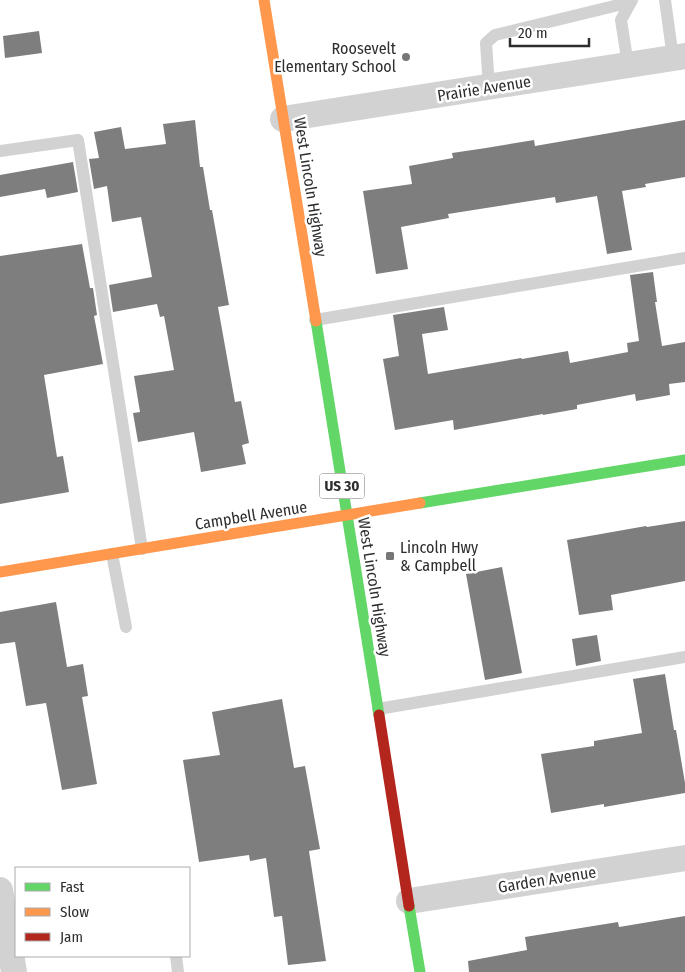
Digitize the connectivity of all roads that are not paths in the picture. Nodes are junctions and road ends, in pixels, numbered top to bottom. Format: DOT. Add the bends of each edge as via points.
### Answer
graph roads {
  1 [pos="264,0"];
  2 [pos="664,0"];
  3 [pos="632,1"];
  4 [pos="679,57"];
  5 [pos="628,65"];
  6 [pos="489,87"];
  7 [pos="283,119"];
  8 [pos="0,151"];
  9 [pos="685,258"];
  10 [pos="315,320"];
  11 [pos="685,460"];
  12 [pos="347,516"];
  13 [pos="142,549"];
  14 [pos="112,554"];
  15 [pos="0,572"];
  16 [pos="126,627"];
  17 [pos="685,657"];
  18 [pos="378,708"];
  19 [pos="685,858"];
  20 [pos="0,890"];
  21 [pos="409,901"];
  22 [pos="11,921"];
  23 [pos="176,957"];
  24 [pos="14,972"];
  25 [pos="178,972"];
  26 [pos="420,972"];
  1 -- 7 [label="main road, West Lincoln Highway / US 30"];
  2 -- 4 [label="lane"];
  3 -- 5 [label="lane" via="621,20"];
  3 -- 6 [label="lane" via="495,35 486,43"];
  4 -- 5 [label="street, Prairie Avenue"];
  5 -- 6 [label="street, Prairie Avenue"];
  6 -- 7 [label="street, Prairie Avenue"];
  7 -- 10 [label="main road, West Lincoln Highway / US 30"];
  8 -- 13 [label="lane" via="78,140"];
  9 -- 10 [label="lane"];
  10 -- 12 [label="main road, West Lincoln Highway / US 30"];
  11 -- 12 [label="main road, Campbell Avenue"];
  12 -- 13 [label="main road, Campbell Avenue"];
  12 -- 18 [label="main road, West Lincoln Highway / US 30"];
  13 -- 14 [label="main road, Campbell Avenue"];
  14 -- 15 [label="main road, Campbell Avenue"];
  14 -- 16 [label="lane"];
  17 -- 18 [label="lane"];
  18 -- 21 [label="main road, West Lincoln Highway / US 30"];
  19 -- 21 [label="street, Garden Avenue"];
  20 -- 22 [label="street"];
  21 -- 26 [label="main road, West Lincoln Highway / US 30"];
  22 -- 24 [label="street"];
  23 -- 25 [label="lane"];
}
